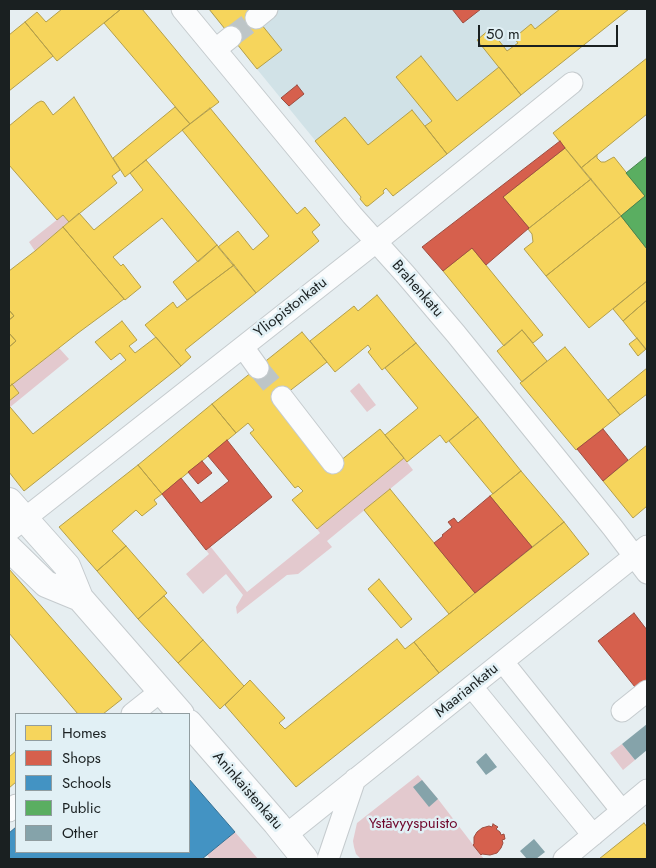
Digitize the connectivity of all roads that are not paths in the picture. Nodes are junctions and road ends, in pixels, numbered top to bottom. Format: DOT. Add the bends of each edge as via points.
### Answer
graph roads {
  1 [pos="182,9"];
  2 [pos="572,83"];
  3 [pos="376,242"];
  4 [pos="243,347"];
  5 [pos="258,368"];
  6 [pos="282,397"];
  7 [pos="333,463"];
  8 [pos="14,517"];
  9 [pos="9,548"];
  10 [pos="643,559"];
  11 [pos="80,598"];
  12 [pos="503,662"];
  13 [pos="472,686"];
  14 [pos="161,691"];
  15 [pos="647,691"];
  16 [pos="622,711"];
  17 [pos="133,713"];
  18 [pos="180,713"];
  19 [pos="190,724"];
  20 [pos="355,780"];
  21 [pos="647,790"];
  22 [pos="622,811"];
  23 [pos="286,835"];
  24 [pos="593,835"];
  25 [pos="305,859"];
  26 [pos="328,859"];
  27 [pos="564,859"];
  1 -- 3 [label="street, Brahenkatu" via="224,43 352,215"];
  2 -- 3 [label="street, Yliopistonkatu"];
  3 -- 4 [label="street, Yliopistonkatu"];
  3 -- 10 [label="street, Brahenkatu" via="446,322 613,528"];
  4 -- 5 [label="street"];
  4 -- 8 [label="street, Yliopistonkatu"];
  6 -- 7 [label="street"];
  8 -- 11 [label="main road" via="67,566"];
  9 -- 11 [label="main road" via="46,584"];
  10 -- 12 [label="street, Maariankatu"];
  11 -- 14 [label="main road"];
  12 -- 13 [label="street, Maariankatu"];
  12 -- 22 [label="street"];
  13 -- 20 [label="street, Maariankatu"];
  13 -- 24 [label="street"];
  14 -- 17 [label="street"];
  14 -- 18 [label="main road"];
  15 -- 16 [label="street"];
  19 -- 23 [label="main road, Aninkaistenkatu"];
  20 -- 23 [label="street, Maariankatu"];
  20 -- 26 [label="street"];
  21 -- 22 [label="street"];
  22 -- 24 [label="street"];
  23 -- 25 [label="main road, Aninkaistenkatu"];
  24 -- 27 [label="street"];
}
